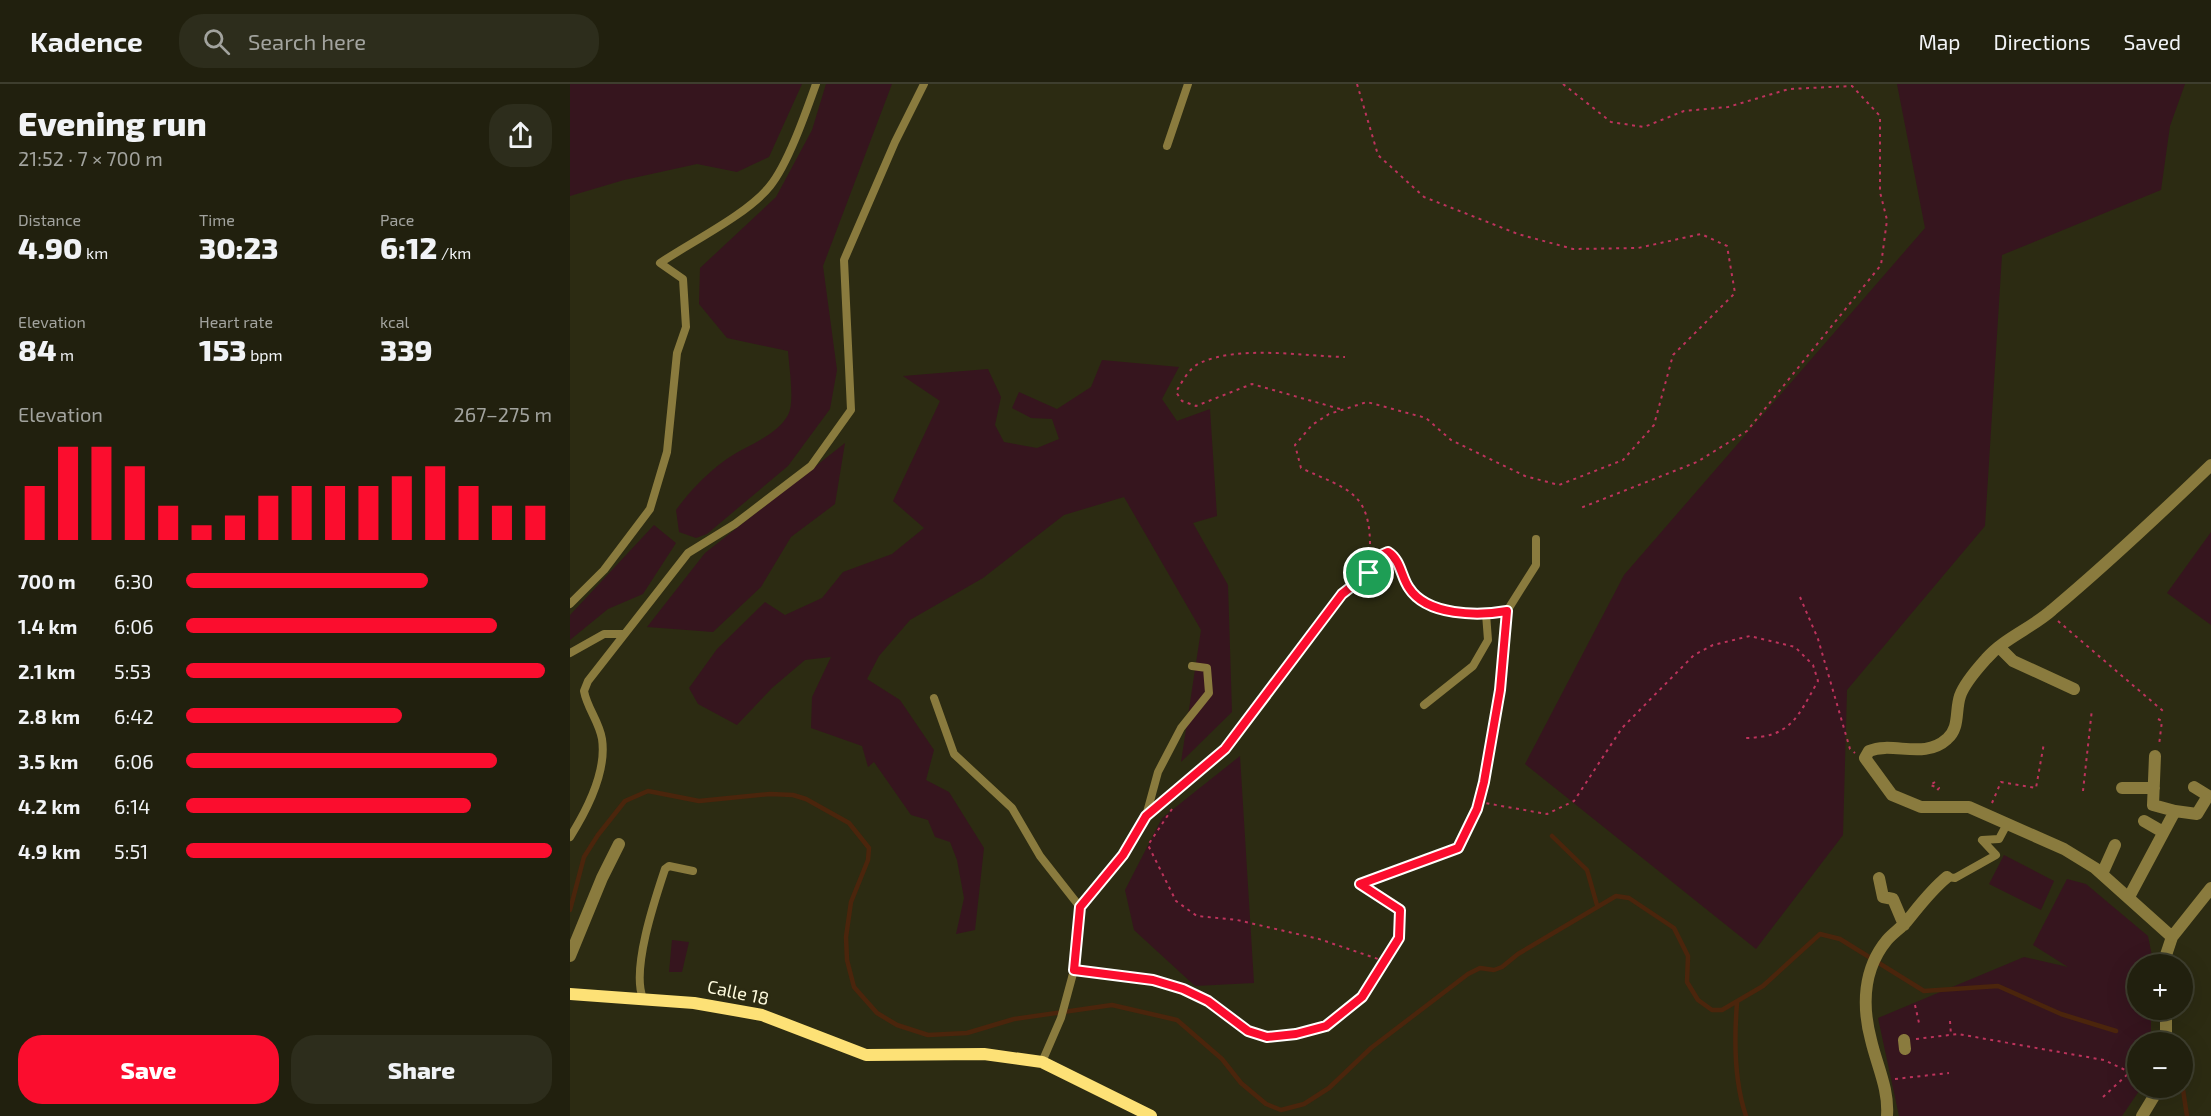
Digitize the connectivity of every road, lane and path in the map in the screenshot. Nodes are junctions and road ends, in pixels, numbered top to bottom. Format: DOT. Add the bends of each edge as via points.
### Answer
graph roads {
  1 [pos="816,84"];
  2 [pos="924,84"];
  3 [pos="1188,84"];
  4 [pos="1357,84"];
  5 [pos="1563,84"];
  6 [pos="1167,146"];
  7 [pos="1345,357"];
  8 [pos="1342,410"];
  9 [pos="2211,465"];
  10 [pos="1578,509"];
  11 [pos="1536,539"];
  12 [pos="1369,573"];
  13 [pos="1800,597"];
  14 [pos="570,604"];
  15 [pos="1507,611"];
  16 [pos="2050,613"];
  17 [pos="1485,614"];
  18 [pos="624,634"];
  19 [pos="2000,648"];
  20 [pos="570,654"];
  21 [pos="1192,666"];
  22 [pos="2074,689"];
  23 [pos="934,698"];
  24 [pos="1424,705"];
  25 [pos="2092,709"];
  26 [pos="2163,711"];
  27 [pos="2158,719"];
  28 [pos="1746,738"];
  29 [pos="2043,743"];
  30 [pos="2155,756"];
  31 [pos="1865,758"];
  32 [pos="2194,787"];
  33 [pos="2122,788"];
  34 [pos="2154,788"];
  35 [pos="2083,791"];
  36 [pos="1995,797"];
  37 [pos="2208,797"];
  38 [pos="1479,802"];
  39 [pos="1173,809"];
  40 [pos="2175,811"];
  41 [pos="1146,816"];
  42 [pos="2144,821"];
  43 [pos="2007,824"];
  44 [pos="2163,832"];
  45 [pos="570,837"];
  46 [pos="619,844"];
  47 [pos="2115,845"];
  48 [pos="693,871"];
  49 [pos="2102,874"];
  50 [pos="1947,877"];
  51 [pos="1879,878"];
  52 [pos="2211,888"];
  53 [pos="2129,897"];
  54 [pos="1080,907"];
  55 [pos="1904,925"];
  56 [pos="2172,937"];
  57 [pos="2166,954"];
  58 [pos="570,956"];
  59 [pos="1384,961"];
  60 [pos="1074,970"];
  61 [pos="570,994"];
  62 [pos="643,998"];
  63 [pos="1915,1005"];
  64 [pos="1950,1021"];
  65 [pos="1919,1023"];
  66 [pos="1958,1034"];
  67 [pos="1951,1035"];
  68 [pos="1042,1062"];
  69 [pos="2127,1071"];
  70 [pos="1949,1073"];
  71 [pos="2127,1075"];
  72 [pos="1883,1081"];
  73 [pos="2103,1097"];
  74 [pos="2153,1098"];
  75 [pos="1151,1116"];
  76 [pos="1887,1116"];
  77 [pos="2142,1116"];
  1 -- 14 [label="lane" via="798,133 771,186 749,205 660,263 683,279 686,300 686,327 677,353 667,452 650,509 604,570"];
  2 -- 18 [label="lane" via="844,260 851,410 811,466 735,524 688,553"];
  3 -- 6 [label="lane"];
  4 -- 8 [label="path" via="1377,155 1424,197 1518,234 1573,249 1638,248 1701,234 1727,246 1735,293 1673,355 1654,425 1623,460 1559,485 1525,476 1451,440 1426,418 1367,402"];
  5 -- 10 [label="path" via="1611,122 1644,127 1684,111 1728,107 1789,88 1852,86 1880,116 1880,192 1887,220 1881,265 1747,431 1697,462"];
  7 -- 8 [label="path" via="1225,356 1198,364 1176,392 1182,401 1196,406 1252,384"];
  8 -- 12 [label="path" via="1312,425 1295,445 1301,468 1356,495 1371,524"];
  9 -- 16 [label="street"];
  11 -- 15 [label="lane" via="1536,565"];
  12 -- 17 [label="lane" via="1379,556 1388,552 1395,556 1409,589 1429,605"];
  12 -- 41 [label="lane" via="1342,594 1225,749"];
  13 -- 31 [label="path" via="1818,639 1850,749"];
  15 -- 17 [label="lane"];
  15 -- 38 [label="path" via="1498,700"];
  16 -- 19 [label="street"];
  16 -- 26 [label="path"];
  17 -- 24 [label="lane" via="1488,640 1473,666"];
  18 -- 20 [label="lane" via="604,634"];
  18 -- 45 [label="lane" via="584,690 602,740 602,760 599,777"];
  19 -- 22 [label="street" via="2013,661"];
  19 -- 31 [label="street" via="1987,657 1963,689 1954,731 1947,740 1924,750 1880,747 1869,751"];
  21 -- 41 [label="lane" via="1207,668 1209,693 1181,728 1158,772"];
  23 -- 54 [label="lane" via="954,754 1012,808 1040,856"];
  25 -- 35 [label="path"];
  27 -- 30 [label="path" via="2162,725"];
  28 -- 38 [label="path" via="1768,737 1789,727 1818,681 1813,665 1795,647 1750,636 1731,639 1694,655 1623,728 1574,801 1547,814"];
  29 -- 36 [label="path" via="2036,788 2001,782"];
  30 -- 34 [label="street"];
  31 -- 43 [label="street" via="1892,795 1921,807 1969,807"];
  32 -- 37 [label="street"];
  33 -- 34 [label="street"];
  34 -- 40 [label="street" via="2153,805"];
  37 -- 40 [label="street" via="2197,814"];
  38 -- 59 [label="path" via="1458,848 1360,884 1400,910 1399,938"];
  39 -- 59 [label="path" via="1148,845 1176,901 1197,916 1237,920 1319,939"];
  40 -- 44 [label="street"];
  41 -- 54 [label="lane" via="1123,855"];
  42 -- 44 [label="street"];
  43 -- 49 [label="street" via="2064,849"];
  43 -- 50 [label="lane" via="1999,838 1982,840 1996,855 1955,878"];
  44 -- 53 [label="street"];
  46 -- 58 [label="street"];
  47 -- 49 [label="street"];
  48 -- 62 [label="lane" via="669,866 665,869 646,935 639,987"];
  49 -- 53 [label="street"];
  50 -- 55 [label="street" via="1929,892"];
  51 -- 55 [label="street" via="1883,897 1893,899"];
  52 -- 56 [label="street"];
  53 -- 56 [label="street"];
  54 -- 60 [label="lane"];
  55 -- 72 [label="street" via="1880,952 1864,996 1865,1017"];
  56 -- 57 [label="street"];
  59 -- 60 [label="path" via="1362,997 1326,1026 1267,1037 1248,1031 1208,1001 1183,989 1153,980"];
  60 -- 68 [label="lane" via="1061,1018"];
  61 -- 62 [label="street, Calle 18"];
  62 -- 68 [label="street, Calle 18" via="762,1015 866,1055 984,1054"];
  63 -- 65 [label="path"];
  64 -- 67 [label="path"];
  66 -- 69 [label="path" via="2104,1060"];
  68 -- 75 [label="street, Calle 18"];
  70 -- 72 [label="path"];
  71 -- 73 [label="path"];
  72 -- 76 [label="street"];
  74 -- 77 [label="street"];
}
